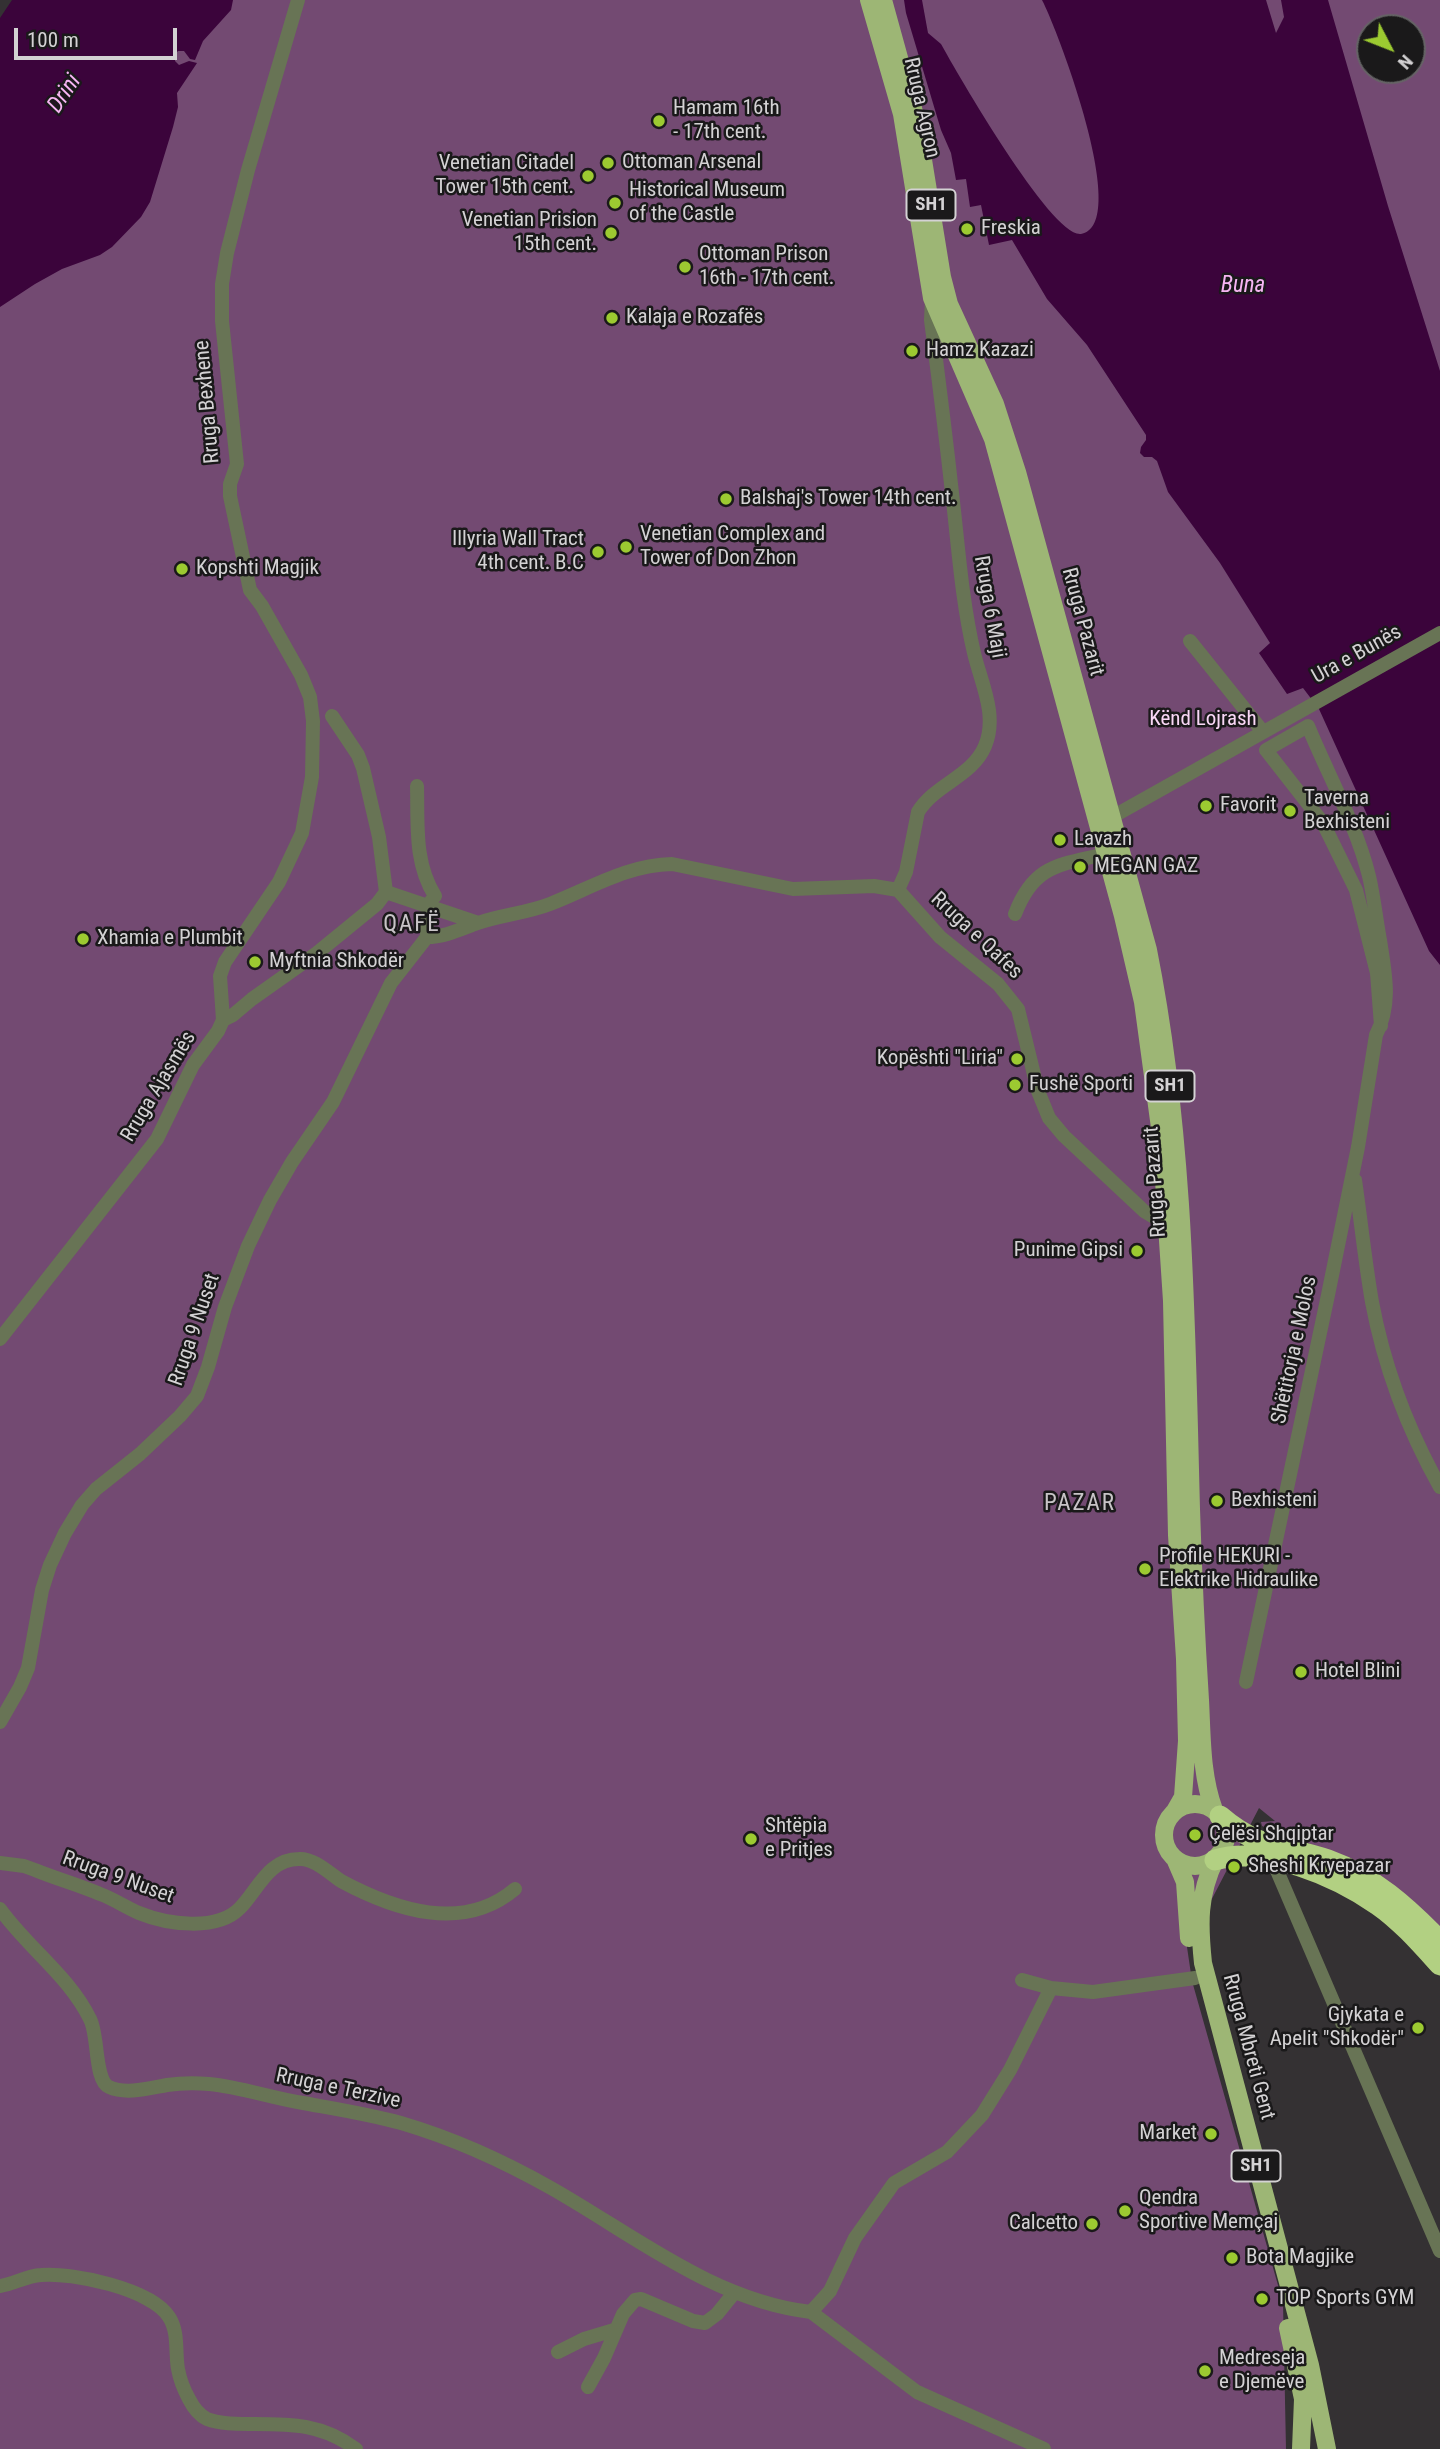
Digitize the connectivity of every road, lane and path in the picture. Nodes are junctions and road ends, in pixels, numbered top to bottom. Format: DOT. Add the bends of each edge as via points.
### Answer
graph roads {
  1 [pos="298,0"];
  2 [pos="869,0"];
  3 [pos="883,0"];
  4 [pos="932,298"];
  5 [pos="995,404"];
  6 [pos="988,425"];
  7 [pos="1440,633"];
  8 [pos="1190,641"];
  9 [pos="332,716"];
  10 [pos="1264,732"];
  11 [pos="417,786"];
  12 [pos="1112,817"];
  13 [pos="1105,853"];
  14 [pos="898,890"];
  15 [pos="386,892"];
  16 [pos="1015,914"];
  17 [pos="478,923"];
  18 [pos="427,937"];
  19 [pos="223,1020"];
  20 [pos="1381,1026"];
  21 [pos="1354,1168"];
  22 [pos="1166,1219"];
  23 [pos="0,1339"];
  24 [pos="1440,1487"];
  25 [pos="1246,1682"];
  26 [pos="0,1722"];
  27 [pos="1175,1811"];
  28 [pos="1217,1813"];
  29 [pos="1272,1853"];
  30 [pos="1215,1860"];
  31 [pos="1175,1861"];
  32 [pos="0,1863"];
  33 [pos="515,1889"];
  34 [pos="0,1909"];
  35 [pos="1440,1941"];
  36 [pos="1440,1965"];
  37 [pos="1195,1978"];
  38 [pos="1021,1979"];
  39 [pos="1051,1988"];
  40 [pos="1440,2251"];
  41 [pos="0,2286"];
  42 [pos="734,2293"];
  43 [pos="811,2312"];
  44 [pos="614,2330"];
  45 [pos="558,2353"];
  46 [pos="588,2387"];
  47 [pos="356,2449"];
  48 [pos="1044,2449"];
  49 [pos="1301,2449"];
  50 [pos="1327,2449"];
  1 -- 19 [label="street, Rruga Bexhene" via="242,191 221,298 237,464 230,496 250,590 289,651 310,697 312,777 302,833 292,858 222,969"];
  2 -- 4 [label="main road, Rruga Agron / SH1" via="902,114"];
  3 -- 5 [label="main road, Rruga Agron / SH1" via="917,123 949,304"];
  4 -- 6 [label="main road, Rruga Agron / SH1"];
  4 -- 14 [label="street, Rruga 6 Maji" via="962,587 990,724 985,746 971,767 922,804"];
  5 -- 12 [label="main road, Rruga Pazarit / SH1"];
  6 -- 13 [label="main road, Rruga Pazarit / SH1"];
  7 -- 10 [label="street, Ura e Bunës"];
  8 -- 10 [label="street"];
  9 -- 15 [label="street" via="363,768"];
  10 -- 12 [label="street, Ura e Bunës"];
  11 -- 18 [label="street" via="420,862 431,904"];
  12 -- 28 [label="main road, Rruga Pazarit / SH1" via="1162,1016 1176,1127 1196,1646 1204,1776"];
  13 -- 16 [label="street" via="1048,868 1027,890"];
  13 -- 22 [label="main road, Rruga Pazarit / SH1" via="1145,1012"];
  14 -- 17 [label="street, Rruga e Qafes" via="874,886 793,889 659,864 624,872 549,904"];
  14 -- 22 [label="street, Rruga e Qafes" via="940,937 1014,1002 1044,1109 1055,1127 1144,1211"];
  15 -- 17 [label="street"];
  15 -- 19 [label="street, Rruga Ajasmës" via="317,953"];
  17 -- 18 [label="street, Rruga e Qafes"];
  18 -- 26 [label="street, Rruga 9 Nuset" via="382,1000 333,1102 270,1200 248,1245 197,1396 140,1454 96,1489 65,1533 42,1590 28,1668"];
  19 -- 23 [label="street, Rruga Ajasmës" via="193,1065 157,1139"];
  20 -- 20 [label="street, Shëtitorja e Molos" via="1386,979 1368,876 1349,819 1308,726 1266,750 1324,823 1356,890 1377,974"];
  20 -- 21 [label="street, Shëtitorja e Molos"];
  21 -- 24 [label="street" via="1373,1304 1388,1367"];
  21 -- 25 [label="street, Shëtitorja e Molos"];
  22 -- 27 [label="main road, Rruga Pazarit / SH1" via="1187,1741 1183,1797"];
  27 -- 28 [label="main road" via="1187,1804 1202,1804"];
  27 -- 31 [label="main road, Rruga Mbreti Gent / SH1" via="1164,1830 1164,1842"];
  28 -- 29 [label="highway"];
  28 -- 30 [label="main road, Rruga Mbreti Gent / SH1" via="1226,1826 1227,1839"];
  29 -- 30 [label="highway"];
  29 -- 35 [label="highway" via="1328,1860 1372,1882"];
  29 -- 36 [label="highway" via="1338,1881 1380,1906"];
  29 -- 40 [label="street"];
  30 -- 31 [label="main road" via="1203,1866"];
  30 -- 50 [label="main road, Rruga Mbreti Gent / SH1" via="1204,1882 1200,1916 1203,1963 1311,2365"];
  31 -- 37 [label="main road, Rruga Mbreti Gent / SH1" via="1185,1882"];
  32 -- 33 [label="street, Rruga 9 Nuset" via="24,1866 162,1920 192,1923 230,1916 269,1872 299,1858 376,1897 418,1911 470,1913"];
  34 -- 42 [label="street, Rruga e Terzive" via="79,1998 91,2020 98,2068 108,2087 210,2084 350,2110 423,2130 549,2187"];
  37 -- 39 [label="street" via="1093,1992"];
  37 -- 49 [label="main road, Rruga Mbreti Gent / SH1" via="1292,2340 1303,2399"];
  38 -- 39 [label="street"];
  39 -- 43 [label="street" via="982,2115 947,2152 894,2183 845,2256 830,2291"];
  41 -- 47 [label="street" via="32,2276 67,2275 150,2300 172,2322 181,2383 200,2414 234,2424 306,2425"];
  42 -- 43 [label="street, Rruga e Terzive"];
  42 -- 44 [label="street" via="705,2323 635,2300"];
  43 -- 48 [label="street" via="917,2392"];
  44 -- 45 [label="street"];
  44 -- 46 [label="street"];
}
